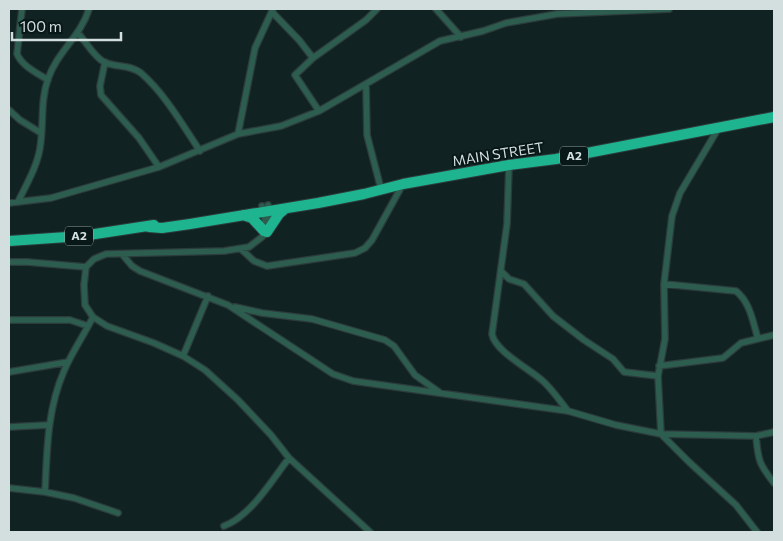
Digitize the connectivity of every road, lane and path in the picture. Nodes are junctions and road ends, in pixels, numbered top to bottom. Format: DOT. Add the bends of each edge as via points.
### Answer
graph roads {
  1 [pos="22,9"];
  2 [pos="89,9"];
  3 [pos="378,9"];
  4 [pos="436,9"];
  5 [pos="669,9"];
  6 [pos="273,11"];
  7 [pos="78,33"];
  8 [pos="461,37"];
  9 [pos="313,58"];
  10 [pos="105,62"];
  11 [pos="48,80"];
  12 [pos="366,84"];
  13 [pos="9,110"];
  14 [pos="320,111"];
  15 [pos="774,117"];
  16 [pos="718,129"];
  17 [pos="41,133"];
  18 [pos="238,134"];
  19 [pos="200,150"];
  20 [pos="159,166"];
  21 [pos="509,166"];
  22 [pos="403,184"];
  23 [pos="378,190"];
  24 [pos="18,202"];
  25 [pos="9,203"];
  26 [pos="266,208"];
  27 [pos="286,208"];
  28 [pos="243,214"];
  29 [pos="149,227"];
  30 [pos="265,233"];
  31 [pos="9,241"];
  32 [pos="242,249"];
  33 [pos="122,254"];
  34 [pos="9,262"];
  35 [pos="86,267"];
  36 [pos="502,272"];
  37 [pos="664,284"];
  38 [pos="208,296"];
  39 [pos="228,305"];
  40 [pos="93,317"];
  41 [pos="9,320"];
  42 [pos="88,326"];
  43 [pos="774,335"];
  44 [pos="758,339"];
  45 [pos="183,356"];
  46 [pos="68,362"];
  47 [pos="659,366"];
  48 [pos="9,372"];
  49 [pos="658,376"];
  50 [pos="441,394"];
  51 [pos="568,411"];
  52 [pos="48,425"];
  53 [pos="9,427"];
  54 [pos="774,432"];
  55 [pos="661,434"];
  56 [pos="756,436"];
  57 [pos="289,458"];
  58 [pos="774,483"];
  59 [pos="9,488"];
  60 [pos="45,492"];
  61 [pos="118,513"];
  62 [pos="224,526"];
  63 [pos="370,532"];
  64 [pos="757,532"];
  1 -- 11 [label="street" via="19,60"];
  2 -- 7 [label="street"];
  3 -- 9 [label="street"];
  4 -- 8 [label="street"];
  5 -- 8 [label="street" via="558,14 506,23"];
  6 -- 9 [label="street"];
  6 -- 18 [label="street" via="255,48"];
  7 -- 10 [label="street"];
  7 -- 11 [label="street" via="56,61"];
  8 -- 12 [label="street" via="440,41"];
  9 -- 14 [label="street" via="295,74"];
  10 -- 19 [label="street" via="132,67 141,74 168,103"];
  10 -- 20 [label="street" via="101,95"];
  11 -- 17 [label="street"];
  12 -- 14 [label="street"];
  12 -- 23 [label="street" via="367,135"];
  13 -- 17 [label="street"];
  14 -- 18 [label="street" via="281,126"];
  15 -- 16 [label="highway, MAIN STREET / A2"];
  16 -- 21 [label="highway, MAIN STREET / A2"];
  16 -- 37 [label="street" via="674,205"];
  17 -- 24 [label="street" via="37,161"];
  18 -- 19 [label="street"];
  19 -- 20 [label="street"];
  20 -- 24 [label="street" via="51,198"];
  21 -- 22 [label="highway, MAIN STREET / A2"];
  21 -- 36 [label="street"];
  22 -- 23 [label="highway, MAIN STREET / A2"];
  22 -- 32 [label="street" via="372,240 355,253 267,266 254,261"];
  23 -- 26 [label="highway, MAIN STREET / A2"];
  23 -- 27 [label="highway, MAIN STREET / A2"];
  24 -- 25 [label="street"];
  26 -- 27 [label="highway, MAIN STREET / A2"];
  26 -- 28 [label="highway, A2"];
  26 -- 29 [label="highway, A2"];
  26 -- 30 [label="street"];
  27 -- 30 [label="highway"];
  28 -- 29 [label="highway, A2" via="162,228"];
  28 -- 30 [label="highway" via="252,218"];
  29 -- 31 [label="highway, A2"];
  30 -- 32 [label="street"];
  32 -- 33 [label="street"];
  33 -- 35 [label="street" via="106,254"];
  33 -- 38 [label="street" via="132,266 148,275"];
  34 -- 35 [label="street"];
  35 -- 40 [label="street" via="85,305"];
  36 -- 49 [label="street" via="509,279 524,284 553,316 613,359 624,372"];
  36 -- 51 [label="street" via="493,340 545,383"];
  37 -- 44 [label="street" via="736,291 747,305"];
  37 -- 47 [label="street" via="665,339"];
  38 -- 39 [label="street"];
  38 -- 45 [label="street"];
  39 -- 50 [label="street" via="333,374 353,381"];
  39 -- 50 [label="street" via="312,319 385,340 394,346 415,375"];
  40 -- 42 [label="street"];
  40 -- 45 [label="street" via="107,326"];
  41 -- 42 [label="street" via="70,320"];
  42 -- 46 [label="street"];
  43 -- 44 [label="street"];
  44 -- 47 [label="street" via="741,343 724,358"];
  45 -- 57 [label="street" via="205,370 238,400"];
  46 -- 48 [label="street"];
  46 -- 52 [label="street"];
  47 -- 49 [label="street"];
  49 -- 55 [label="street"];
  50 -- 51 [label="street"];
  51 -- 55 [label="street"];
  52 -- 53 [label="street"];
  52 -- 60 [label="street"];
  54 -- 56 [label="street"];
  55 -- 56 [label="street"];
  55 -- 64 [label="street" via="736,505"];
  56 -- 58 [label="street" via="759,462"];
  57 -- 62 [label="street" via="255,502"];
  57 -- 63 [label="street"];
  59 -- 60 [label="street"];
  60 -- 61 [label="street"];
}
